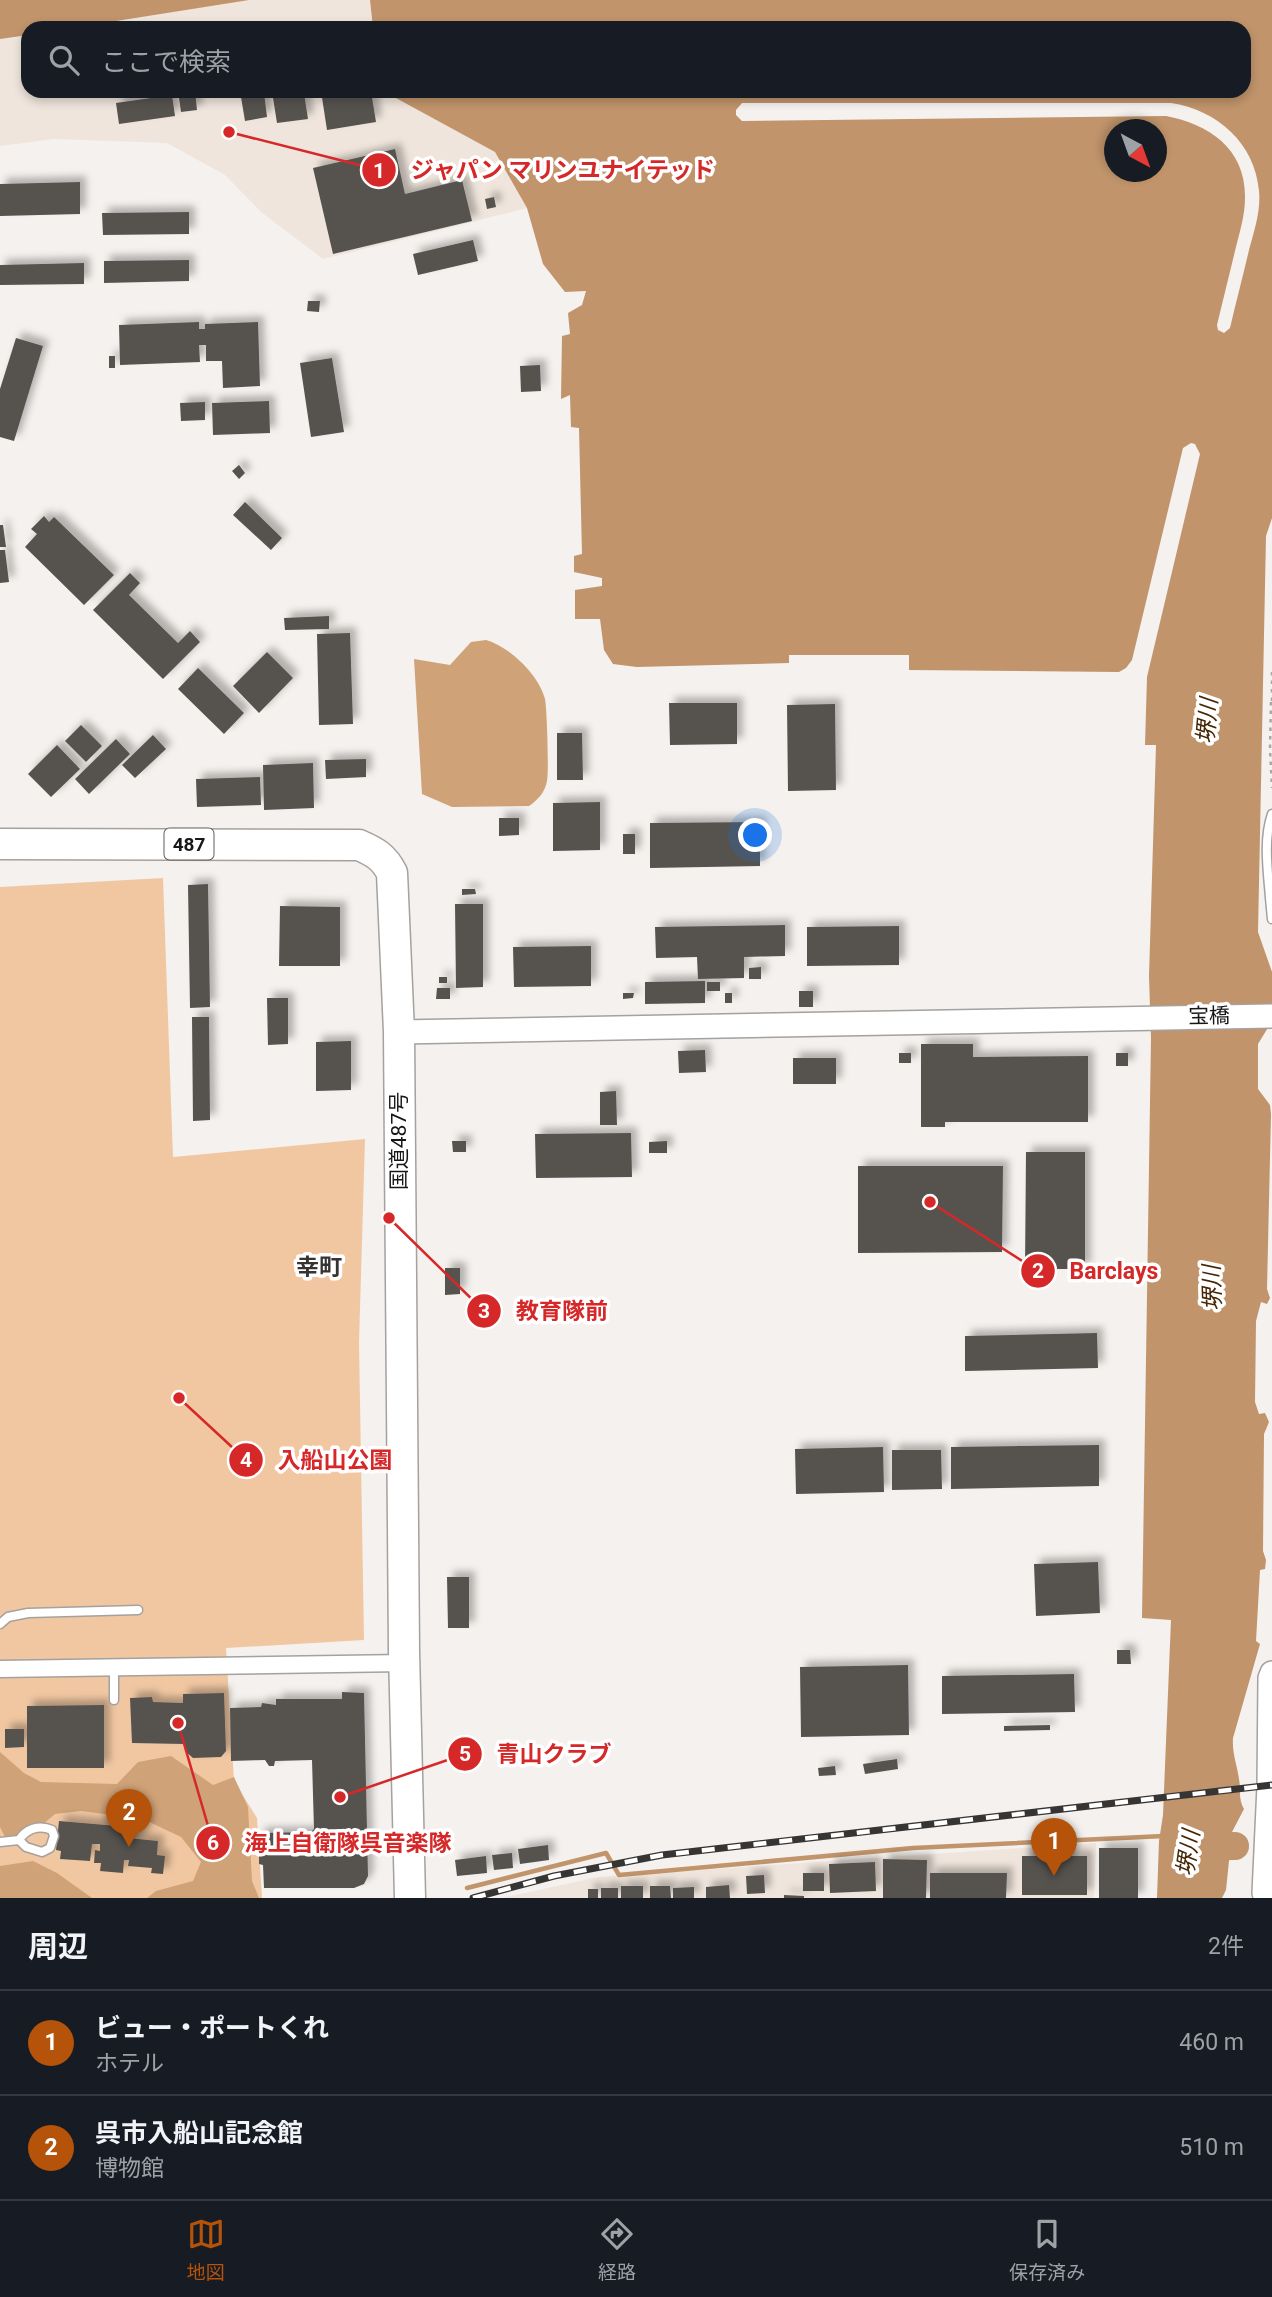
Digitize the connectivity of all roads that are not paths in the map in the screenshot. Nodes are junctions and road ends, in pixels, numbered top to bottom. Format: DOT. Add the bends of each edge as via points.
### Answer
graph roads {
  1 [pos="1272,814"];
  2 [pos="0,844"];
  3 [pos="1271,897"];
  4 [pos="1272,919"];
  5 [pos="1272,1016"];
  6 [pos="398,1032"];
  7 [pos="138,1609"];
  8 [pos="0,1624"];
  9 [pos="405,1663"];
  10 [pos="114,1668"];
  11 [pos="0,1669"];
  12 [pos="1272,1673"];
  13 [pos="114,1700"];
  14 [pos="19,1840"];
  15 [pos="0,1842"];
  16 [pos="410,1898"];
  17 [pos="1266,1898"];
  1 -- 3 [label="lane" via="1267,862"];
  2 -- 6 [label="highway, 国道487号 / 487" via="359,845 376,852 391,873"];
  3 -- 4 [label="lane"];
  5 -- 6 [label="street, 宝橋"];
  6 -- 9 [label="highway, 国道487号 / 487"];
  7 -- 8 [label="lane" via="27,1614 8,1617"];
  9 -- 10 [label="street"];
  9 -- 16 [label="highway, 国道487号 / 487"];
  10 -- 11 [label="street"];
  10 -- 13 [label="lane"];
  12 -- 17 [label="street"];
  14 -- 15 [label="lane"];
}
